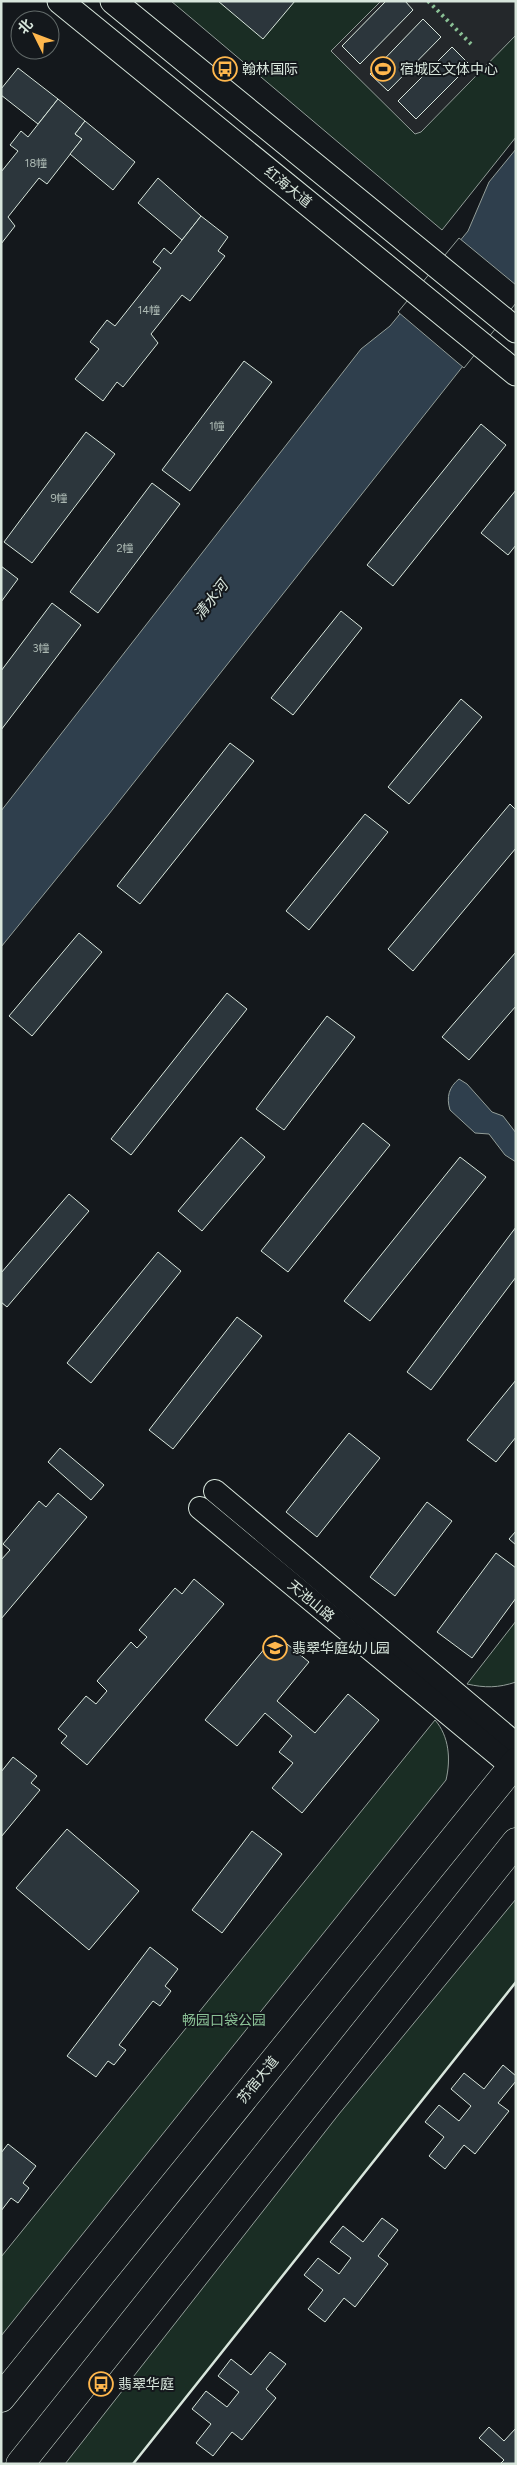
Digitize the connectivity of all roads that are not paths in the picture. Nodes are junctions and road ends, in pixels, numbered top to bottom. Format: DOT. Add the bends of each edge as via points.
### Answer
graph roads {
  1 [pos="60,1"];
  2 [pos="113,1"];
  3 [pos="516,330"];
  4 [pos="516,373"];
  5 [pos="214,1491"];
  6 [pos="200,1508"];
  7 [pos="515,1760"];
  8 [pos="516,1842"];
  9 [pos="1,2398"];
  10 [pos="20,2464"];
  1 -- 4 [label="main road, 红海大道"];
  2 -- 3 [label="main road"];
  5 -- 7 [label="street"];
  6 -- 7 [label="street, 天池山路"];
  7 -- 9 [label="main road, 苏宿大道"];
  8 -- 10 [label="main road"];
}
